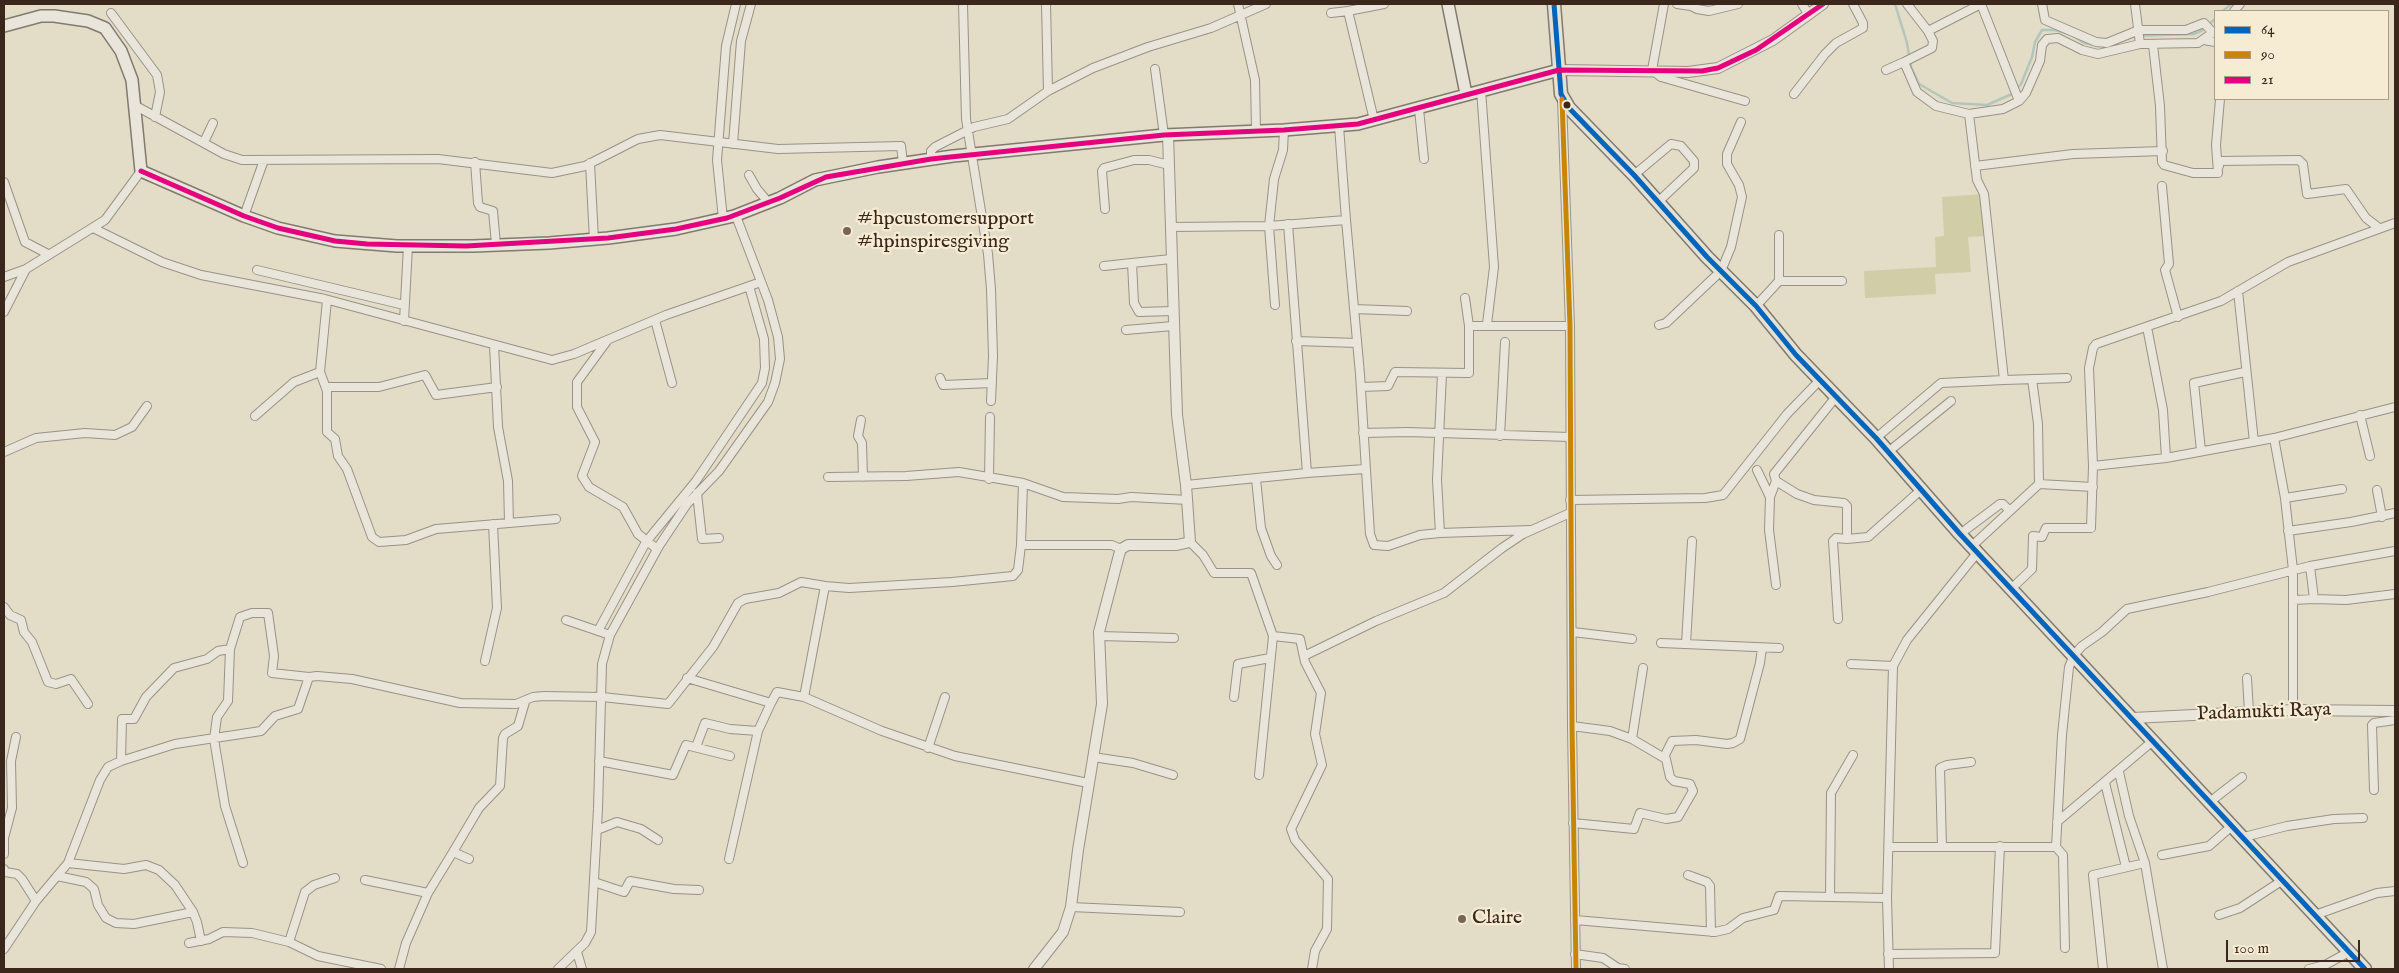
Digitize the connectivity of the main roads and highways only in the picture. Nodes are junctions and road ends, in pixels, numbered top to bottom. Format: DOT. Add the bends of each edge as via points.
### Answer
graph roads {
  1 [pos="1448,4"];
  2 [pos="1554,4"];
  3 [pos="4,26"];
  4 [pos="1559,72"];
  5 [pos="1466,94"];
  6 [pos="2365,969"];
  1 -- 5 [label="main road"];
  2 -- 4 [label="main road"];
  3 -- 5 [label="main road" via="41,16 54,16 88,21 105,28 127,64 132,80 141,171 278,228 314,231 336,241 408,246 594,240 676,229 730,217 816,180 931,158 1166,135 1256,130 1339,132 1374,120 1419,112"];
  4 -- 5 [label="main road"];
  4 -- 6 [label="main road" via="1561,96 1707,257 1756,306 1819,381 1876,438 1960,534"];
}
